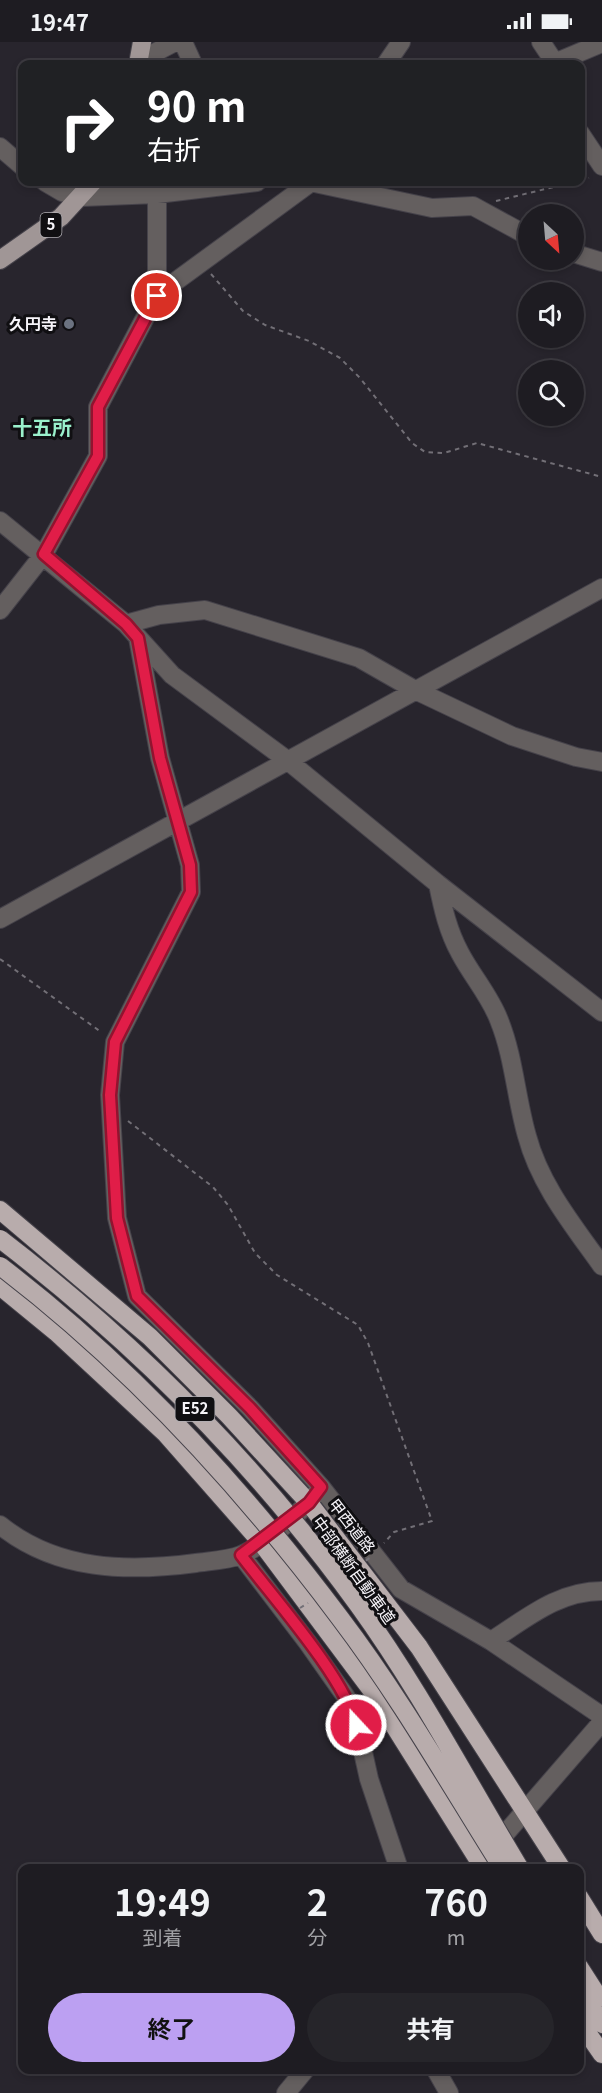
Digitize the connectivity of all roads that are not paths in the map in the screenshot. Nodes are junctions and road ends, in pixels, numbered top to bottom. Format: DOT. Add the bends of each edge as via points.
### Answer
graph roads {
  1 [pos="142,42"];
  2 [pos="175,42"];
  3 [pos="183,42"];
  4 [pos="401,42"];
  5 [pos="541,42"];
  6 [pos="602,44"];
  7 [pos="139,60"];
  8 [pos="143,60"];
  9 [pos="191,60"];
  10 [pos="389,60"];
  11 [pos="551,60"];
  12 [pos="563,60"];
  13 [pos="585,140"];
  14 [pos="0,147"];
  15 [pos="18,163"];
  16 [pos="602,166"];
  17 [pos="52,186"];
  18 [pos="90,186"];
  19 [pos="218,186"];
  20 [pos="305,186"];
  21 [pos="329,186"];
  22 [pos="157,194"];
  23 [pos="82,197"];
  24 [pos="518,231"];
  25 [pos="584,256"];
  26 [pos="0,260"];
  27 [pos="602,262"];
  28 [pos="157,296"];
  29 [pos="0,521"];
  30 [pos="44,554"];
  31 [pos="602,588"];
  32 [pos="0,610"];
  33 [pos="132,631"];
  34 [pos="415,690"];
  35 [pos="287,760"];
  36 [pos="602,762"];
  37 [pos="176,821"];
  38 [pos="438,884"];
  39 [pos="0,919"];
  40 [pos="602,1012"];
  41 [pos="0,1210"];
  42 [pos="0,1239"];
  43 [pos="0,1266"];
  44 [pos="602,1266"];
  45 [pos="0,1286"];
  46 [pos="321,1487"];
  47 [pos="309,1503"];
  48 [pos="0,1525"];
  49 [pos="261,1542"];
  50 [pos="241,1555"];
  51 [pos="602,1591"];
  52 [pos="491,1641"];
  53 [pos="602,1716"];
  54 [pos="602,1722"];
  55 [pos="525,1810"];
  56 [pos="397,1864"];
  57 [pos="478,1864"];
  58 [pos="482,1864"];
  59 [pos="500,1864"];
  60 [pos="516,1864"];
  61 [pos="559,1864"];
  62 [pos="584,1905"];
  63 [pos="602,1934"];
  64 [pos="584,1975"];
  65 [pos="584,1996"];
  66 [pos="602,2002"];
  67 [pos="602,2024"];
  68 [pos="584,2028"];
  69 [pos="602,2054"];
  70 [pos="302,2074"];
  71 [pos="438,2074"];
  72 [pos="286,2093"];
  73 [pos="449,2093"];
  1 -- 7 [label="main road"];
  2 -- 8 [label="street"];
  3 -- 9 [label="street"];
  4 -- 10 [label="street"];
  5 -- 11 [label="street"];
  6 -- 12 [label="street"];
  13 -- 16 [label="street"];
  14 -- 15 [label="street"];
  17 -- 23 [label="street"];
  18 -- 23 [label="main road, 5"];
  19 -- 22 [label="street"];
  20 -- 28 [label="street"];
  21 -- 24 [label="street" via="432,208 473,206"];
  22 -- 23 [label="street"];
  22 -- 28 [label="street"];
  23 -- 26 [label="main road, 5" via="29,242"];
  25 -- 27 [label="street"];
  28 -- 30 [label="street" via="98,407 98,456"];
  29 -- 30 [label="street"];
  30 -- 32 [label="street"];
  30 -- 33 [label="street"];
  31 -- 34 [label="street"];
  33 -- 34 [label="street" via="159,615 205,610 359,658"];
  33 -- 35 [label="street" via="172,675"];
  33 -- 37 [label="street"];
  34 -- 35 [label="street"];
  34 -- 36 [label="street" via="512,736"];
  35 -- 37 [label="street"];
  35 -- 38 [label="street"];
  37 -- 39 [label="street"];
  37 -- 46 [label="street" via="190,865 191,892 115,1042 111,1105 117,1218 137,1296 250,1408"];
  38 -- 40 [label="street"];
  38 -- 44 [label="street" via="446,921 460,953 495,1010 504,1034 527,1138 542,1175"];
  41 -- 47 [label="highway, 甲西道路" via="150,1337"];
  42 -- 60 [label="highway, 中部横断自動車道 / E52, bridge" via="116,1334 190,1403 273,1496 360,1607"];
  43 -- 59 [label="highway, E52, bridge" via="101,1350 233,1486 341,1619"];
  45 -- 49 [label="highway" via="166,1434"];
  46 -- 47 [label="street"];
  46 -- 52 [label="street" via="401,1589"];
  47 -- 49 [label="street"];
  47 -- 55 [label="highway, 甲西道路" via="419,1647"];
  48 -- 50 [label="street" via="31,1547 62,1558 107,1566 148,1569"];
  49 -- 50 [label="street"];
  49 -- 57 [label="highway" via="374,1692"];
  50 -- 56 [label="street" via="352,1707 369,1779"];
  51 -- 52 [label="street" via="580,1591 556,1600"];
  52 -- 53 [label="street"];
  54 -- 55 [label="street"];
  55 -- 58 [label="street"];
  55 -- 61 [label="highway, 甲西道路"];
  62 -- 63 [label="highway"];
  64 -- 66 [label="highway"];
  65 -- 67 [label="highway"];
  68 -- 69 [label="highway"];
  70 -- 72 [label="street"];
  71 -- 73 [label="street"];
}
